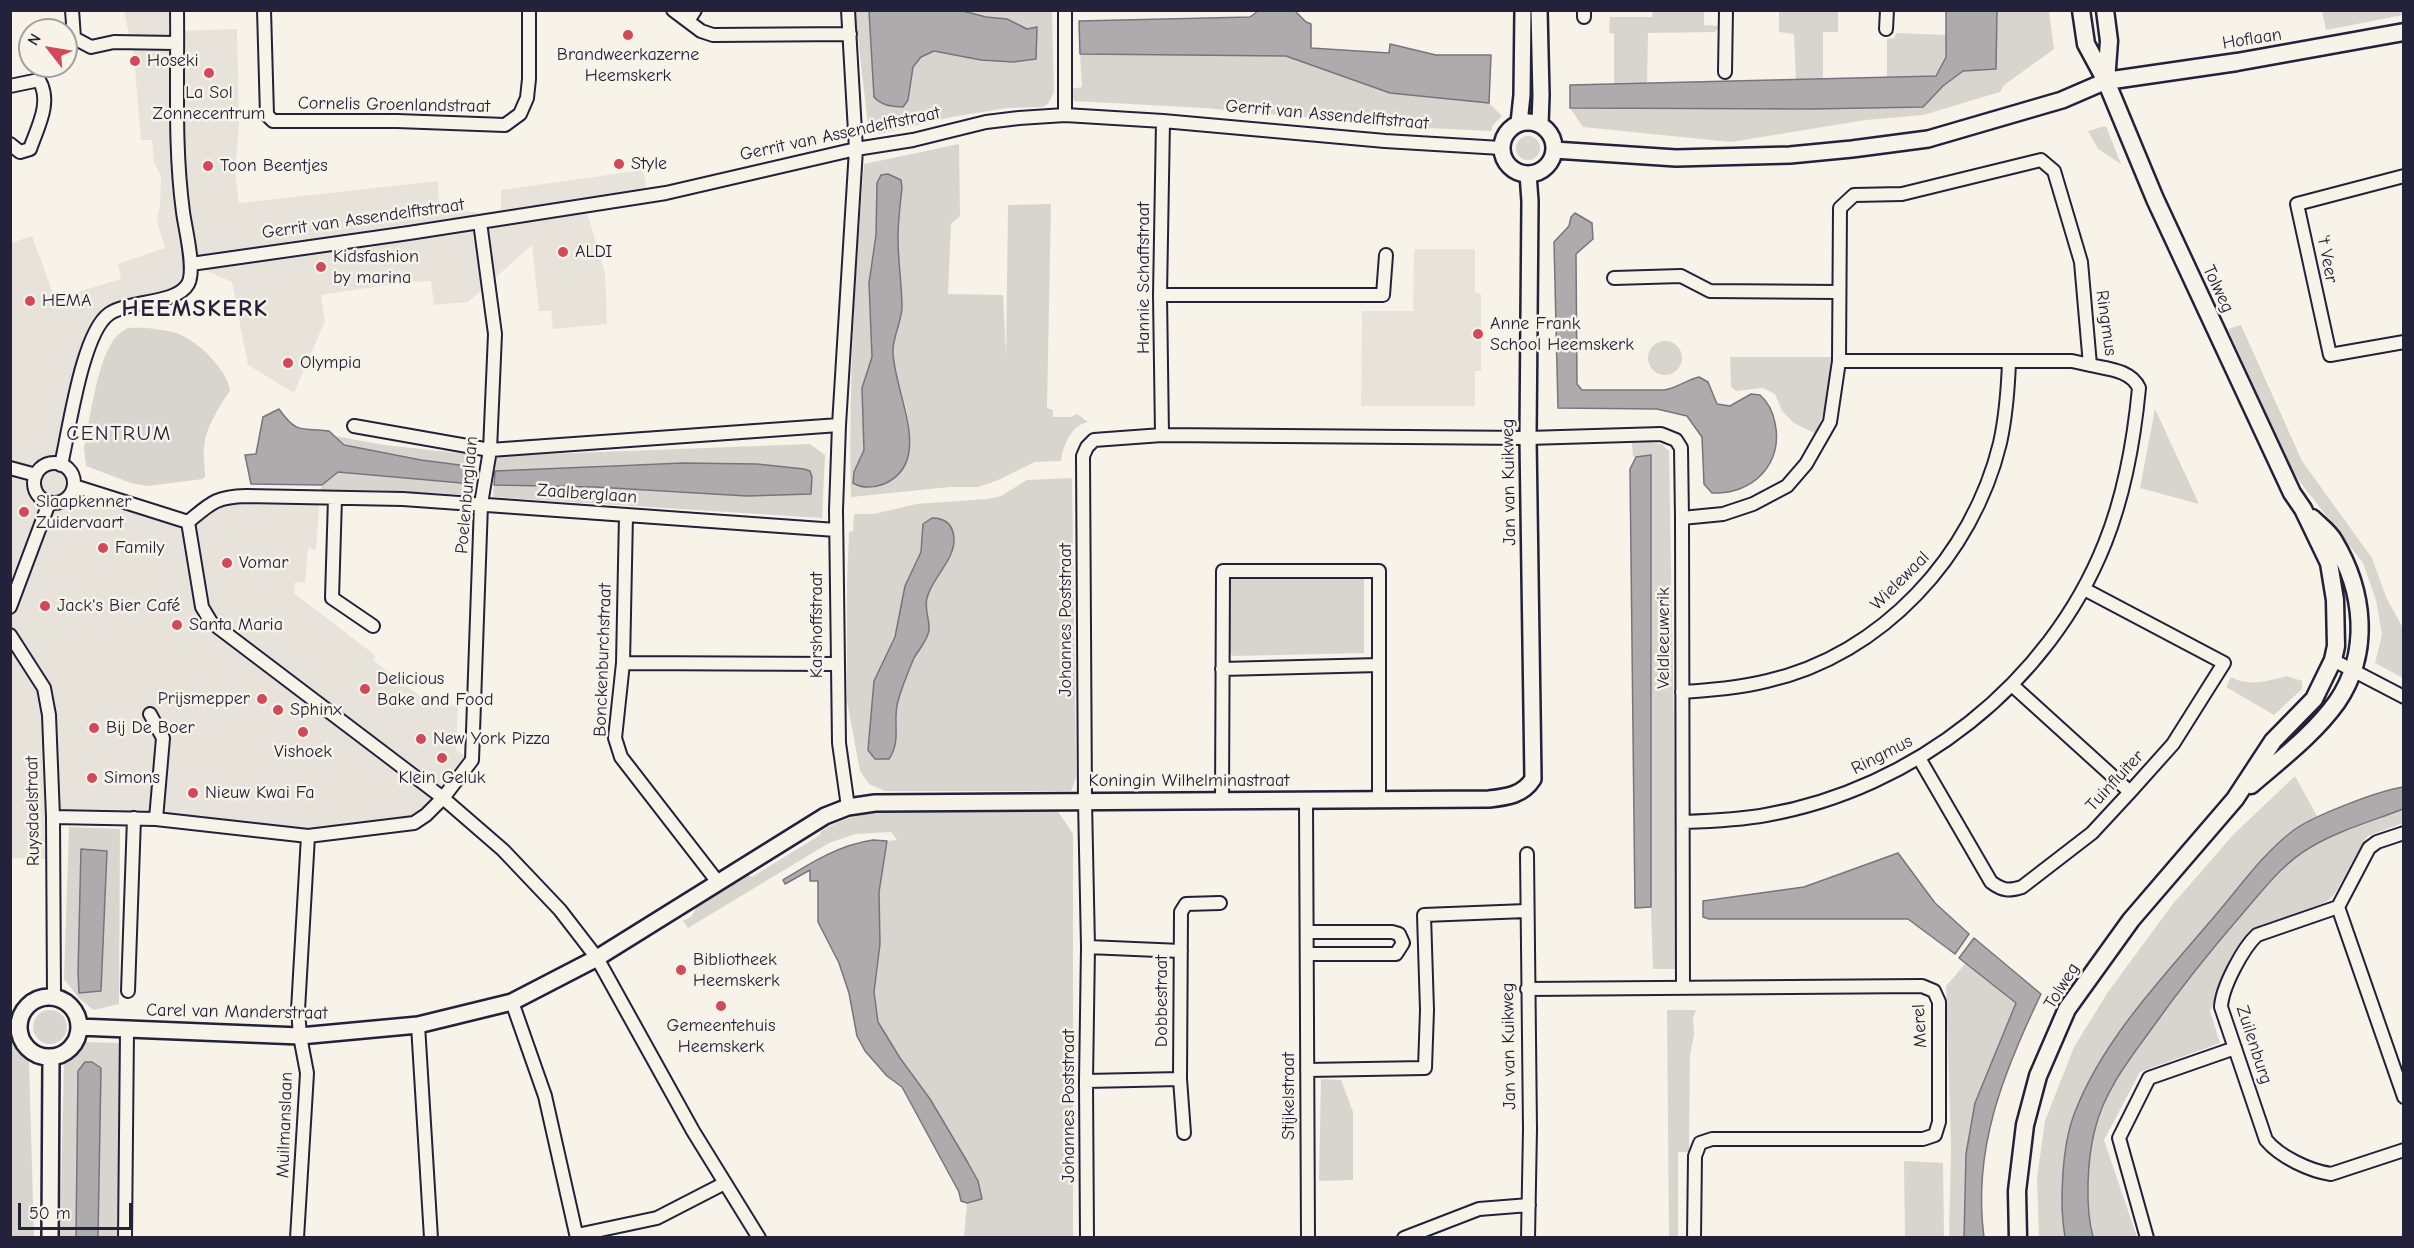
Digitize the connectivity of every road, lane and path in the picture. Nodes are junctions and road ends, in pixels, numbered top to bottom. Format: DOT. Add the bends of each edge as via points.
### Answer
graph roads {
  1 [pos="72,10"];
  2 [pos="177,10"];
  3 [pos="264,10"];
  4 [pos="530,10"];
  5 [pos="673,10"];
  6 [pos="848,10"];
  7 [pos="1065,10"];
  8 [pos="1523,10"];
  9 [pos="1539,10"];
  10 [pos="1726,10"];
  11 [pos="1887,10"];
  12 [pos="2081,10"];
  13 [pos="2105,10"];
  14 [pos="692,16"];
  15 [pos="1886,29"];
  16 [pos="2403,32"];
  17 [pos="850,34"];
  18 [pos="176,43"];
  19 [pos="1725,72"];
  20 [pos="2106,81"];
  21 [pos="10,86"];
  22 [pos="1065,115"];
  23 [pos="1163,121"];
  24 [pos="1519,123"];
  25 [pos="1540,125"];
  26 [pos="10,144"];
  27 [pos="1502,148"];
  28 [pos="856,149"];
  29 [pos="1554,150"];
  30 [pos="1528,174"];
  31 [pos="2403,176"];
  32 [pos="480,222"];
  33 [pos="1386,255"];
  34 [pos="190,264"];
  35 [pos="1614,278"];
  36 [pos="1838,292"];
  37 [pos="1160,295"];
  38 [pos="2403,342"];
  39 [pos="1839,361"];
  40 [pos="2009,362"];
  41 [pos="2090,364"];
  42 [pos="839,425"];
  43 [pos="354,426"];
  44 [pos="1162,435"];
  45 [pos="1528,438"];
  46 [pos="490,450"];
  47 [pos="61,465"];
  48 [pos="10,468"];
  49 [pos="36,475"];
  50 [pos="74,486"];
  51 [pos="335,498"];
  52 [pos="49,503"];
  53 [pos="481,504"];
  54 [pos="2303,509"];
  55 [pos="626,515"];
  56 [pos="1682,518"];
  57 [pos="188,522"];
  58 [pos="836,530"];
  59 [pos="2084,589"];
  60 [pos="10,607"];
  61 [pos="374,626"];
  62 [pos="10,635"];
  63 [pos="2333,660"];
  64 [pos="623,663"];
  65 [pos="837,664"];
  66 [pos="1379,665"];
  67 [pos="1222,669"];
  68 [pos="2353,669"];
  69 [pos="2012,685"];
  70 [pos="1682,692"];
  71 [pos="2403,697"];
  72 [pos="150,714"];
  73 [pos="1919,758"];
  74 [pos="1527,788"];
  75 [pos="2130,792"];
  76 [pos="443,798"];
  77 [pos="2235,799"];
  78 [pos="1379,800"];
  79 [pos="1085,801"];
  80 [pos="1222,801"];
  81 [pos="1306,801"];
  82 [pos="848,807"];
  83 [pos="53,817"];
  84 [pos="134,818"];
  85 [pos="156,819"];
  86 [pos="1684,822"];
  87 [pos="2403,833"];
  88 [pos="308,836"];
  89 [pos="1527,854"];
  90 [pos="717,881"];
  91 [pos="1220,903"];
  92 [pos="2338,907"];
  93 [pos="1526,911"];
  94 [pos="1307,932"];
  95 [pos="1088,947"];
  96 [pos="1180,951"];
  97 [pos="1307,954"];
  98 [pos="597,958"];
  99 [pos="1683,987"];
  100 [pos="1527,989"];
  101 [pos="128,991"];
  102 [pos="54,997"];
  103 [pos="512,1002"];
  104 [pos="418,1025"];
  105 [pos="80,1027"];
  106 [pos="15,1028"];
  107 [pos="127,1031"];
  108 [pos="300,1036"];
  109 [pos="2235,1047"];
  110 [pos="51,1057"];
  111 [pos="1307,1070"];
  112 [pos="1180,1078"];
  113 [pos="1086,1081"];
  114 [pos="2403,1097"];
  115 [pos="1184,1133"];
  116 [pos="2403,1150"];
  117 [pos="725,1183"];
  118 [pos="1529,1205"];
  119 [pos="577,1236"];
  120 [pos="50,1238"];
  121 [pos="125,1238"];
  122 [pos="297,1238"];
  123 [pos="432,1238"];
  124 [pos="759,1238"];
  125 [pos="1087,1238"];
  126 [pos="1308,1238"];
  127 [pos="1404,1238"];
  128 [pos="1528,1238"];
  129 [pos="1695,1238"];
  130 [pos="2018,1238"];
  131 [pos="2147,1238"];
  1 -- 18 [label="street" via="74,38 91,47 114,42"];
  2 -- 18 [label="street"];
  3 -- 4 [label="street, Cornelis Groenlandstraat" via="267,116 273,121 505,125 520,114 527,98"];
  5 -- 14 [label="street"];
  6 -- 17 [label="street, Karshoffstraat"];
  7 -- 22 [label="street"];
  8 -- 24 [label="street"];
  9 -- 25 [label="street"];
  10 -- 19 [label="street"];
  11 -- 15 [label="street"];
  12 -- 20 [label="main road, Tolweg" via="2086,45"];
  13 -- 20 [label="main road, Tolweg" via="2109,41"];
  14 -- 17 [label="street" via="701,31 712,34"];
  16 -- 20 [label="main road, Hoflaan"];
  17 -- 28 [label="street, Karshoffstraat"];
  18 -- 34 [label="street" via="180,192"];
  20 -- 29 [label="street" via="2062,100 1928,139 1852,149 1676,158"];
  20 -- 54 [label="main road, Tolweg" via="2155,200 2292,493"];
  21 -- 26 [label="street" via="39,80 46,102 30,149 20,152"];
  22 -- 23 [label="street, Gerrit van Assendelftstraat"];
  22 -- 28 [label="street, Gerrit van Assendelftstraat" via="986,122"];
  23 -- 27 [label="street, Gerrit van Assendelftstraat"];
  23 -- 37 [label="street, Hannie Schaftstraat"];
  24 -- 25 [label="street"];
  24 -- 27 [label="street" via="1504,137"];
  25 -- 29 [label="street" via="1552,137"];
  27 -- 30 [label="street" via="1509,167"];
  28 -- 32 [label="street, Gerrit van Assendelftstraat" via="666,193"];
  28 -- 42 [label="street, Karshoffstraat"];
  29 -- 30 [label="street" via="1546,167"];
  30 -- 45 [label="street, Jan van Kuikweg"];
  31 -- 38 [label="street, 't Veer" via="2297,204 2330,356"];
  32 -- 34 [label="street, Gerrit van Assendelftstraat"];
  32 -- 46 [label="street, Poelenburglaan" via="495,334"];
  33 -- 37 [label="street" via="1383,295"];
  34 -- 47 [label="street" via="189,283 183,290 114,311 97,327 79,382"];
  35 -- 36 [label="street" via="1681,276 1710,291"];
  36 -- 39 [label="street, Ringmus"];
  36 -- 41 [label="street, Ringmus" via="1840,208 1854,195 1902,194 2041,160 2054,171 2080,262"];
  37 -- 44 [label="street, Hannie Schaftstraat"];
  39 -- 40 [label="street"];
  39 -- 56 [label="street, Ringmus" via="1830,422 1806,464 1787,486 1723,514"];
  40 -- 41 [label="street"];
  40 -- 70 [label="street, Wielewaal" via="2000,442 1988,481 1972,519 1920,591 1888,621 1812,666 1770,681"];
  41 -- 59 [label="street, Ringmus" via="2125,374 2135,379 2139,388 2131,456 2119,505"];
  42 -- 46 [label="street"];
  42 -- 58 [label="street, Karshoffstraat"];
  43 -- 46 [label="street"];
  44 -- 45 [label="street, Johannes Poststraat"];
  44 -- 79 [label="street, Johannes Poststraat" via="1094,440 1083,456"];
  45 -- 56 [label="street, Veldleeuwerik" via="1670,436 1681,448"];
  45 -- 74 [label="street, Jan van Kuikweg" via="1533,779"];
  46 -- 53 [label="street, Poelenburglaan"];
  47 -- 49 [label="street" via="46,465"];
  47 -- 50 [label="street" via="71,474"];
  48 -- 49 [label="street"];
  49 -- 52 [label="street" via="35,491"];
  50 -- 52 [label="street" via="66,499"];
  50 -- 57 [label="street"];
  51 -- 53 [label="street, Zaalberglaan"];
  51 -- 57 [label="street, Zaalberglaan" via="226,496"];
  51 -- 61 [label="street" via="332,598"];
  52 -- 60 [label="street"];
  53 -- 55 [label="street, Zaalberglaan"];
  53 -- 76 [label="street, Poelenburglaan" via="472,760"];
  54 -- 63 [label="main road, Tolweg" via="2329,562 2335,600"];
  54 -- 68 [label="main road, Tolweg" via="2334,540 2356,590 2361,620"];
  55 -- 58 [label="street, Zaalberglaan"];
  55 -- 64 [label="street, Bonckenburchstraat"];
  56 -- 70 [label="street, Veldleeuwerik"];
  57 -- 76 [label="street" via="202,607 211,622"];
  58 -- 65 [label="street, Karshoffstraat"];
  59 -- 69 [label="street, Ringmus" via="2057,631"];
  59 -- 75 [label="street, Tuinfluiter" via="2223,663 2173,744"];
  62 -- 83 [label="street, Ruysdaelstraat" via="44,688 51,737"];
  63 -- 68 [label="street"];
  63 -- 77 [label="main road, Tolweg" via="2314,699 2273,741"];
  64 -- 65 [label="street"];
  64 -- 90 [label="street, Bonckenburchstraat" via="615,738 621,757"];
  65 -- 82 [label="street, Karshoffstraat" via="838,743"];
  66 -- 67 [label="street"];
  66 -- 67 [label="street" via="1379,571 1223,571"];
  66 -- 78 [label="street"];
  67 -- 80 [label="street"];
  68 -- 71 [label="street"];
  68 -- 77 [label="main road, Tolweg" via="2338,699 2317,725"];
  69 -- 73 [label="street, Ringmus" via="1983,712"];
  69 -- 75 [label="street"];
  70 -- 86 [label="street, Veldleeuwerik"];
  72 -- 85 [label="street" via="163,738"];
  73 -- 75 [label="street, Tuinfluiter" via="1991,882 2009,891 2022,887 2092,832"];
  73 -- 86 [label="street, Ringmus" via="1845,794 1806,806 1766,815"];
  74 -- 78 [label="street, Koningin Wilhelminastraat" via="1505,797"];
  76 -- 88 [label="street, Poelenburglaan" via="414,824"];
  76 -- 98 [label="street" via="503,850 560,910"];
  77 -- 130 [label="main road, Tolweg" via="2131,920 2067,1009 2038,1076 2025,1125 2017,1191"];
  78 -- 81 [label="street, Koningin Wilhelminastraat"];
  79 -- 80 [label="street, Koningin Wilhelminastraat"];
  79 -- 82 [label="street, Koningin Wilhelminastraat" via="875,802"];
  79 -- 95 [label="street, Johannes Poststraat"];
  80 -- 81 [label="street, Koningin Wilhelminastraat"];
  81 -- 94 [label="street, Stijkelstraat"];
  82 -- 90 [label="street" via="825,816"];
  83 -- 84 [label="street, Poelenburglaan"];
  83 -- 102 [label="street, Ruysdaelstraat"];
  84 -- 85 [label="street, Poelenburglaan"];
  84 -- 101 [label="street"];
  85 -- 88 [label="street, Poelenburglaan"];
  86 -- 99 [label="street, Veldleeuwerik"];
  87 -- 92 [label="street" via="2369,848"];
  88 -- 108 [label="street, Muilmanslaan" via="298,1010"];
  89 -- 93 [label="street, Jan van Kuikweg"];
  90 -- 98 [label="street"];
  91 -- 96 [label="street, Dobbestraat" via="1186,904 1181,912"];
  92 -- 109 [label="street, Zuilenburg" via="2257,935 2249,943 2222,996 2221,1007"];
  92 -- 114 [label="street"];
  93 -- 100 [label="street, Jan van Kuikweg"];
  93 -- 111 [label="street" via="1424,915 1425,1068"];
  94 -- 97 [label="street, Stijkelstraat"];
  94 -- 97 [label="street" via="1392,932 1399,934 1403,943 1396,954"];
  95 -- 96 [label="street"];
  95 -- 113 [label="street, Johannes Poststraat"];
  96 -- 112 [label="street, Dobbestraat"];
  97 -- 111 [label="street, Stijkelstraat"];
  98 -- 103 [label="street, Carel van Manderstraat"];
  98 -- 117 [label="street"];
  99 -- 100 [label="street, Merel"];
  99 -- 129 [label="street, Merel" via="1922,986 1934,991 1939,1002 1939,1122 1935,1135 1923,1139 1712,1139 1700,1143 1695,1155"];
  100 -- 118 [label="street, Jan van Kuikweg"];
  102 -- 105 [label="street" via="70,1004"];
  102 -- 106 [label="street" via="29,1004"];
  103 -- 104 [label="street, Carel van Manderstraat"];
  103 -- 119 [label="street" via="545,1096"];
  104 -- 108 [label="street, Carel van Manderstraat"];
  104 -- 123 [label="street"];
  105 -- 107 [label="street, Carel van Manderstraat"];
  105 -- 110 [label="street" via="68,1051"];
  106 -- 110 [label="street" via="28,1049"];
  107 -- 108 [label="street, Carel van Manderstraat"];
  107 -- 121 [label="street"];
  108 -- 122 [label="street, Muilmanslaan" via="307,1073"];
  109 -- 116 [label="street, Zuilenburg" via="2266,1140 2274,1150 2320,1173 2331,1174"];
  109 -- 131 [label="street" via="2149,1078 2119,1138"];
  110 -- 120 [label="street"];
  111 -- 126 [label="street, Stijkelstraat"];
  112 -- 113 [label="street"];
  112 -- 115 [label="street, Dobbestraat"];
  113 -- 125 [label="street, Johannes Poststraat"];
  117 -- 119 [label="street" via="657,1218"];
  117 -- 124 [label="street"];
  118 -- 127 [label="street" via="1479,1209"];
  118 -- 128 [label="street, Jan van Kuikweg"];
}
